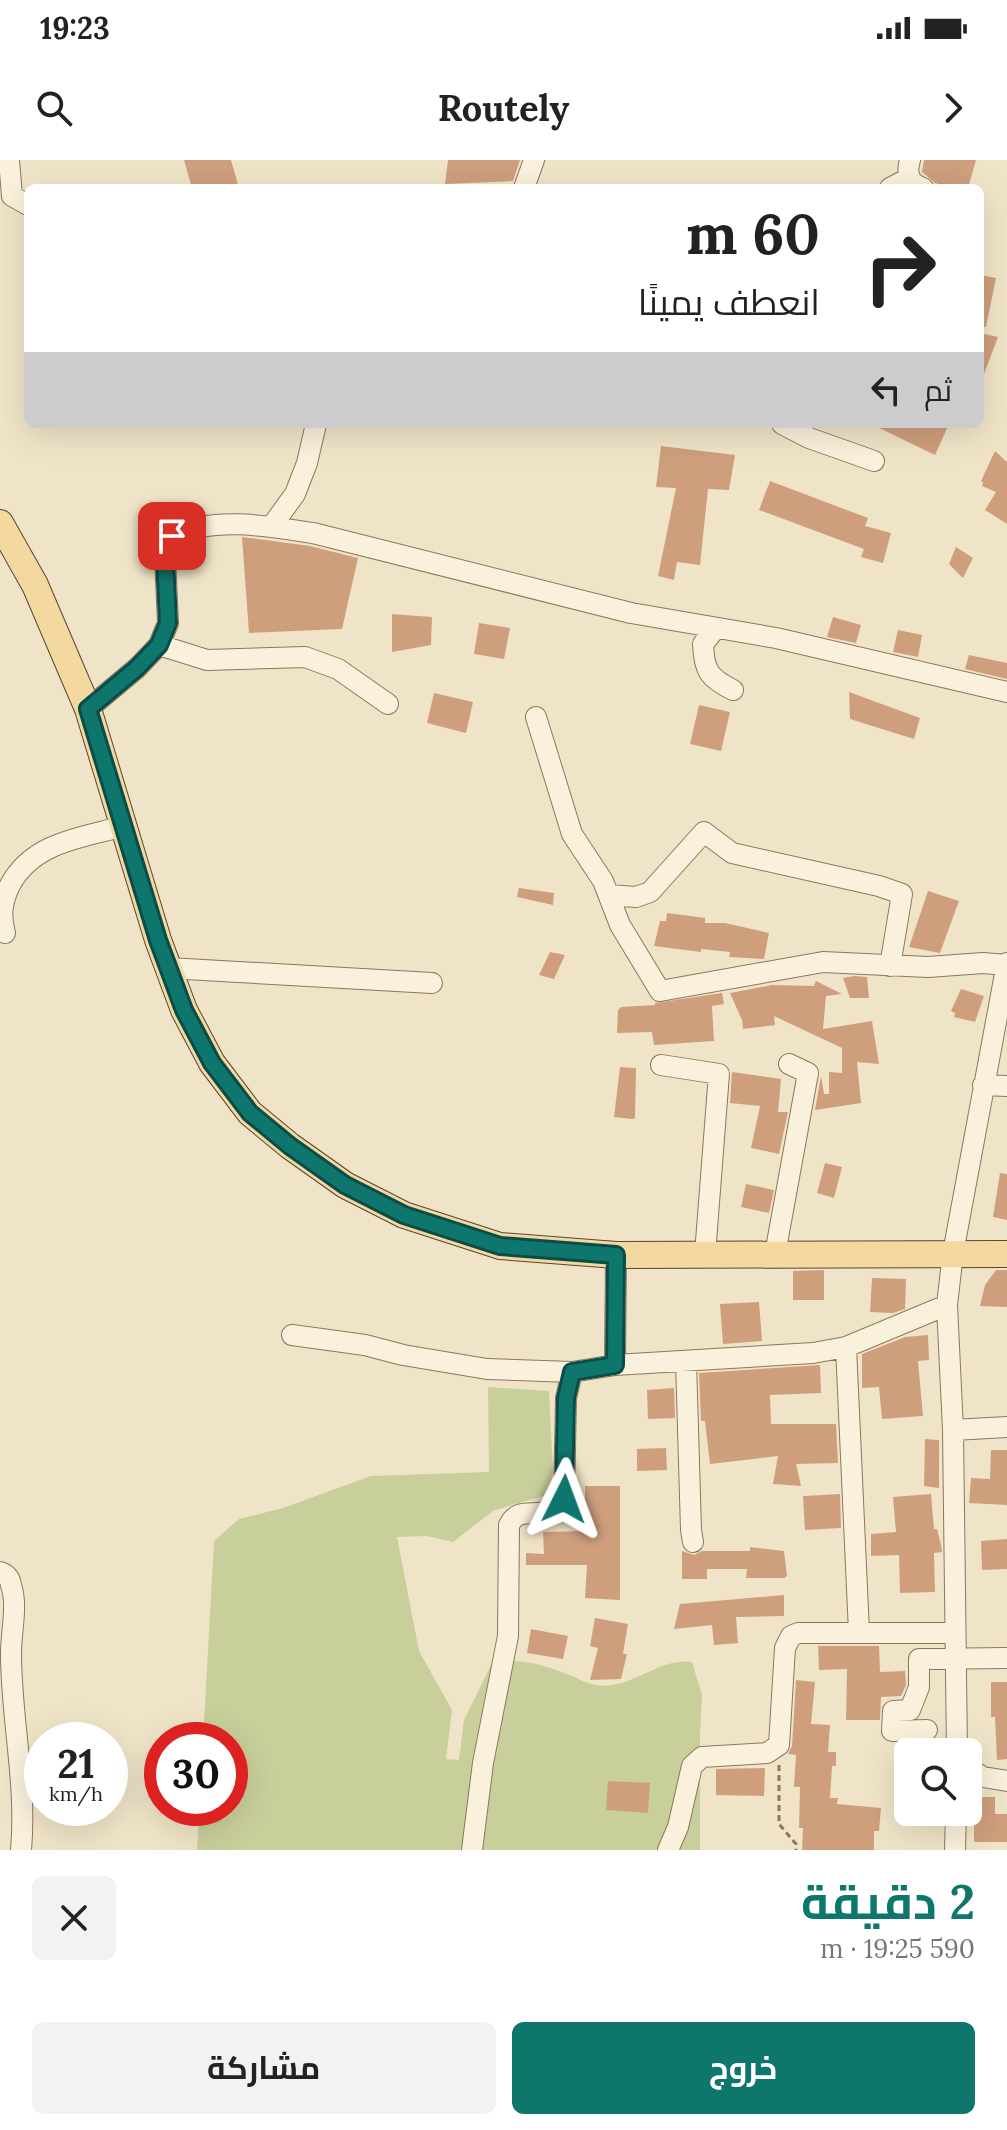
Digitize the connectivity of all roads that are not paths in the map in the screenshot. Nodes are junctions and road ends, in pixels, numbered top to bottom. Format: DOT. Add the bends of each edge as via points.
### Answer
graph roads {
  1 [pos="9,160"];
  2 [pos="534,160"];
  3 [pos="525,184"];
  4 [pos="13,198"];
  5 [pos="315,428"];
  6 [pos="790,428"];
  7 [pos="874,461"];
  8 [pos="0,523"];
  9 [pos="271,527"];
  10 [pos="716,628"];
  11 [pos="159,645"];
  12 [pos="733,690"];
  13 [pos="1007,692"];
  14 [pos="388,704"];
  15 [pos="88,709"];
  16 [pos="536,717"];
  17 [pos="124,826"];
  18 [pos="609,895"];
  19 [pos="5,933"];
  20 [pos="1007,964"];
  21 [pos="890,966"];
  22 [pos="168,968"];
  23 [pos="432,983"];
  24 [pos="789,1064"];
  25 [pos="661,1065"];
  26 [pos="983,1085"];
  27 [pos="1007,1086"];
  28 [pos="953,1253"];
  29 [pos="705,1254"];
  30 [pos="775,1254"];
  31 [pos="1007,1254"];
  32 [pos="616,1255"];
  33 [pos="947,1305"];
  34 [pos="292,1335"];
  35 [pos="846,1347"];
  36 [pos="686,1361"];
  37 [pos="615,1365"];
  38 [pos="572,1372"];
  39 [pos="1007,1427"];
  40 [pos="953,1430"];
  41 [pos="693,1542"];
  42 [pos="0,1572"];
  43 [pos="859,1632"];
  44 [pos="955,1633"];
  45 [pos="1007,1658"];
  46 [pos="956,1659"];
  47 [pos="927,1730"];
  48 [pos="957,1738"];
  49 [pos="982,1776"];
  50 [pos="1007,1781"];
  51 [pos="956,1826"];
  52 [pos="21,1850"];
  53 [pos="472,1850"];
  54 [pos="668,1850"];
  55 [pos="955,1850"];
  1 -- 4 [label="street"];
  2 -- 3 [label="street"];
  5 -- 9 [label="street" via="295,494"];
  6 -- 7 [label="street"];
  8 -- 15 [label="main road" via="35,585"];
  9 -- 10 [label="street" via="343,540 631,613"];
  9 -- 11 [label="street" via="200,527 172,536 165,558 168,623"];
  10 -- 12 [label="street" via="703,644 703,661 713,680"];
  10 -- 13 [label="street"];
  11 -- 14 [label="street" via="207,660 305,657 338,669"];
  11 -- 15 [label="street"];
  15 -- 17 [label="main road"];
  16 -- 18 [label="street" via="572,834"];
  17 -- 19 [label="street" via="33,856 19,869 3,902"];
  17 -- 22 [label="main road"];
  18 -- 21 [label="street" via="620,925 660,991 823,962"];
  18 -- 21 [label="street" via="650,892 704,832 732,853 902,894"];
  20 -- 21 [label="street"];
  20 -- 26 [label="street"];
  22 -- 23 [label="street"];
  22 -- 32 [label="main road" via="212,1063 250,1113 345,1185 404,1215 500,1246"];
  24 -- 30 [label="street" via="808,1073"];
  25 -- 29 [label="street" via="719,1074"];
  26 -- 27 [label="street"];
  26 -- 28 [label="street"];
  28 -- 30 [label="main road"];
  28 -- 31 [label="main road"];
  28 -- 33 [label="street"];
  29 -- 30 [label="main road"];
  29 -- 32 [label="main road"];
  32 -- 37 [label="street"];
  33 -- 35 [label="street"];
  33 -- 40 [label="street"];
  34 -- 38 [label="street" via="487,1369"];
  35 -- 36 [label="street"];
  35 -- 43 [label="street"];
  36 -- 37 [label="street"];
  36 -- 41 [label="street"];
  37 -- 38 [label="street"];
  38 -- 53 [label="street" via="566,1398 564,1499 547,1514 522,1513 509,1525 508,1636"];
  39 -- 40 [label="street"];
  40 -- 44 [label="street"];
  42 -- 52 [label="street" via="11,1582 14,1603 11,1653 24,1798"];
  43 -- 44 [label="street"];
  43 -- 54 [label="street" via="791,1636 785,1648 779,1745 767,1753 696,1761"];
  44 -- 46 [label="street"];
  45 -- 46 [label="street"];
  46 -- 47 [label="street" via="919,1659 919,1687 910,1710 893,1711 892,1731"];
  46 -- 48 [label="street"];
  49 -- 50 [label="street"];
  51 -- 55 [label="street"];
}
